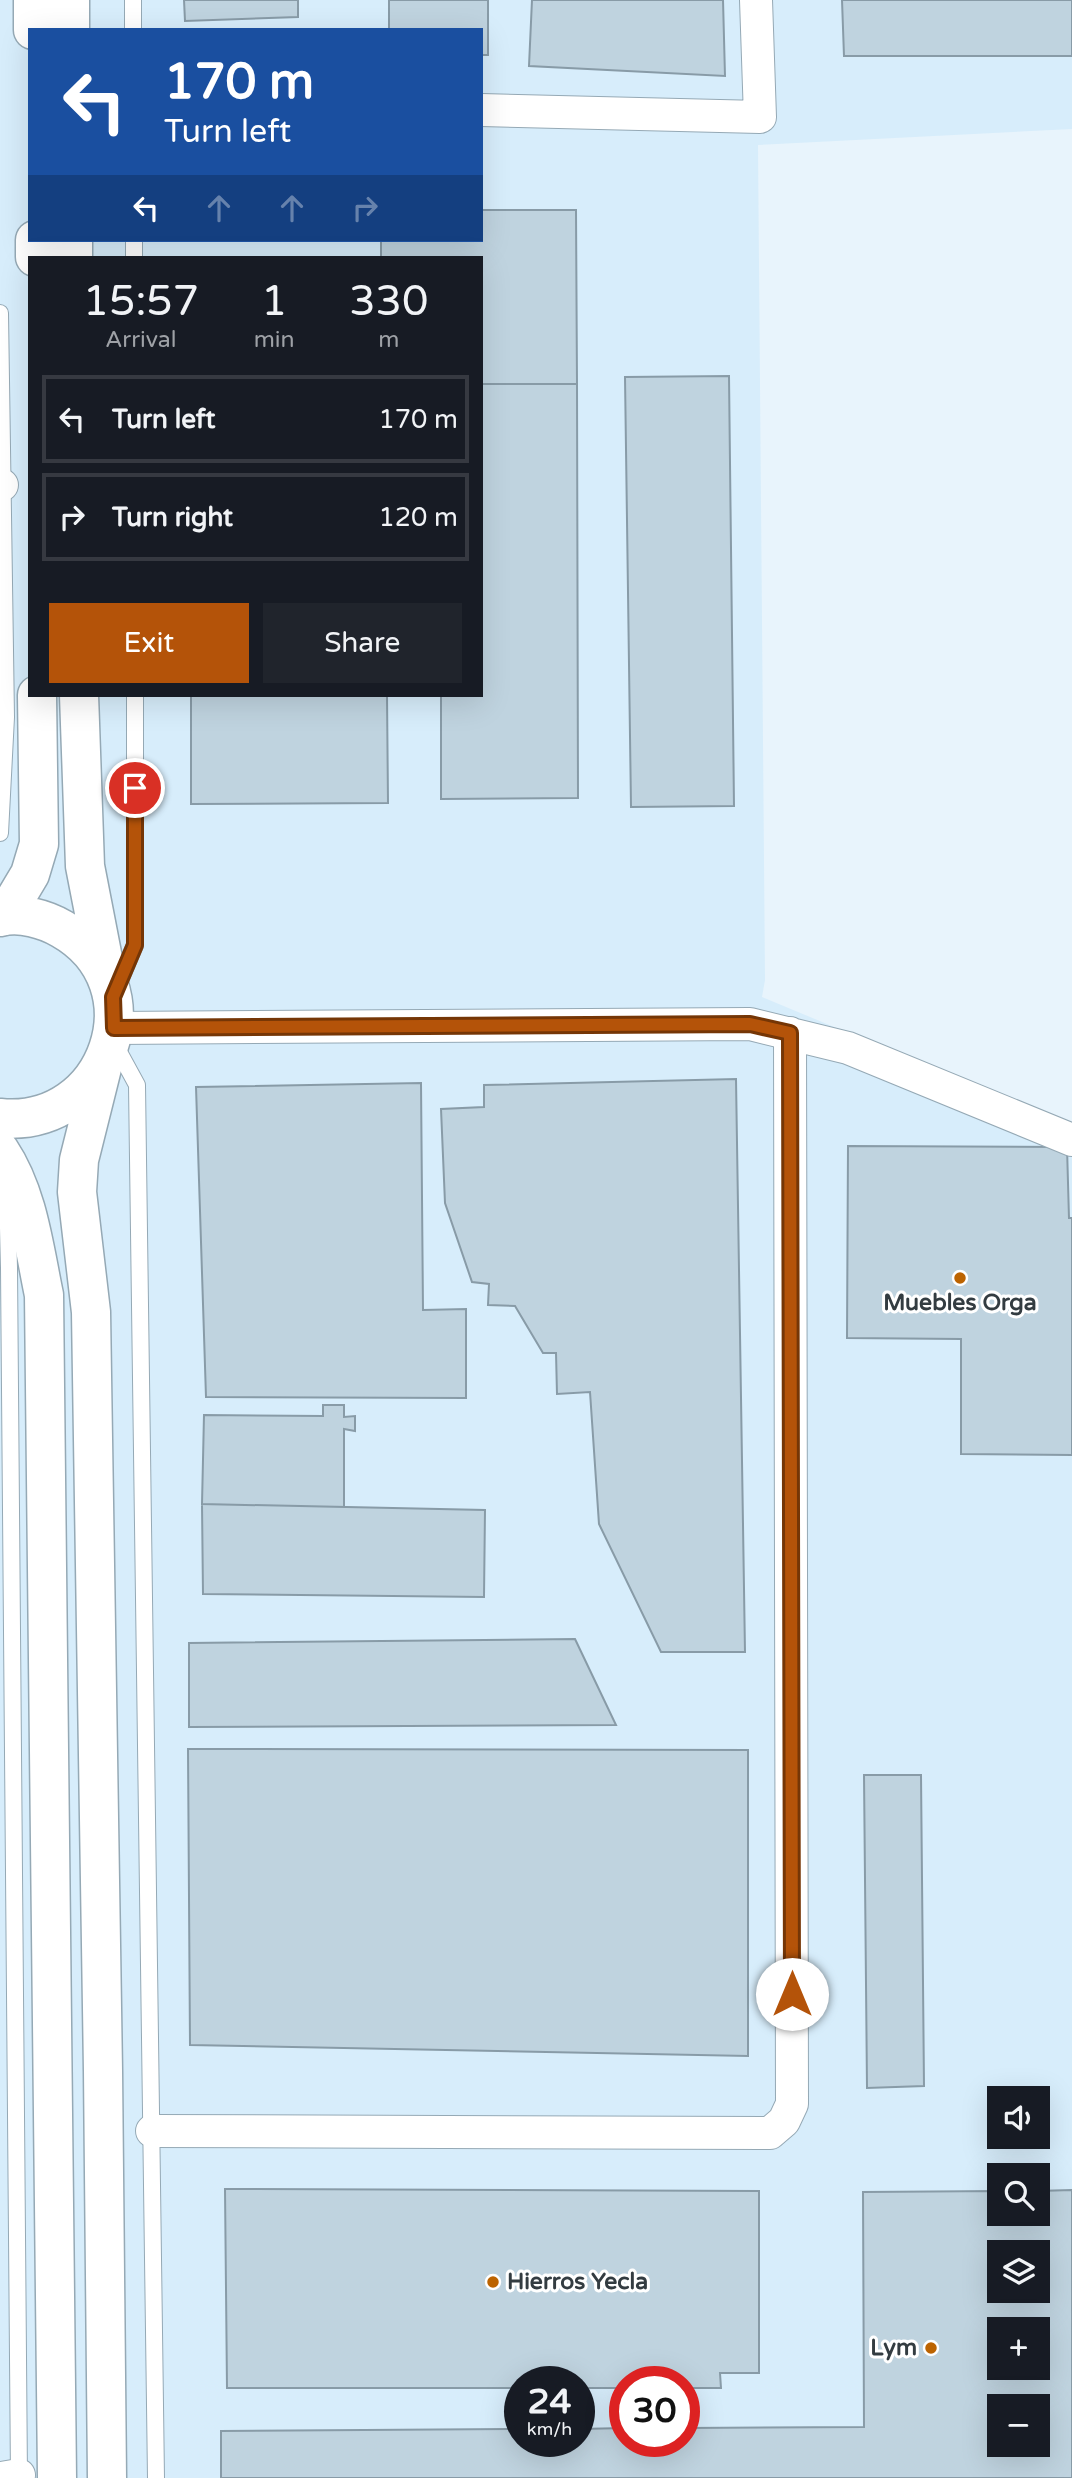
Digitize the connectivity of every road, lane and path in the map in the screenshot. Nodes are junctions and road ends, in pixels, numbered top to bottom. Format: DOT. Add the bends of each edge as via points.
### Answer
graph roads {
  1 [pos="33,0"];
  2 [pos="69,0"];
  3 [pos="133,0"];
  4 [pos="756,0"];
  5 [pos="33,28"];
  6 [pos="70,28"];
  7 [pos="133,28"];
  8 [pos="483,110"];
  9 [pos="0,313"];
  10 [pos="1,485"];
  11 [pos="37,697"];
  12 [pos="79,697"];
  13 [pos="135,697"];
  14 [pos="0,833"];
  15 [pos="3,916"];
  16 [pos="110,1020"];
  17 [pos="790,1033"];
  18 [pos="0,1118"];
  19 [pos="1072,1140"];
  20 [pos="0,1151"];
  21 [pos="0,1198"];
  22 [pos="152,2131"];
  23 [pos="14,2477"];
  24 [pos="57,2478"];
  25 [pos="107,2478"];
  26 [pos="156,2478"];
  1 -- 5 [label="main road"];
  2 -- 6 [label="main road"];
  3 -- 7 [label="lane"];
  4 -- 8 [label="street" via="760,117"];
  9 -- 10 [label="lane"];
  10 -- 14 [label="lane" via="6,716"];
  11 -- 15 [label="main road" via="38,844 30,874"];
  12 -- 16 [label="main road" via="85,866"];
  13 -- 16 [label="lane" via="135,945"];
  15 -- 16 [label="main road" via="30,917 75,936 93,954"];
  16 -- 17 [label="street" via="750,1024"];
  16 -- 18 [label="main road" via="86,1089 61,1107 33,1117"];
  16 -- 22 [label="lane" via="137,1086"];
  16 -- 25 [label="main road" via="79,1160 77,1192 91,1326"];
  17 -- 19 [label="street" via="848,1048"];
  17 -- 22 [label="street" via="792,2104 784,2121 769,2133"];
  20 -- 24 [label="main road" via="11,1167 27,1215 44,1295"];
  21 -- 23 [label="lane" via="8,1228 9,1268"];
  22 -- 26 [label="lane"];
}
